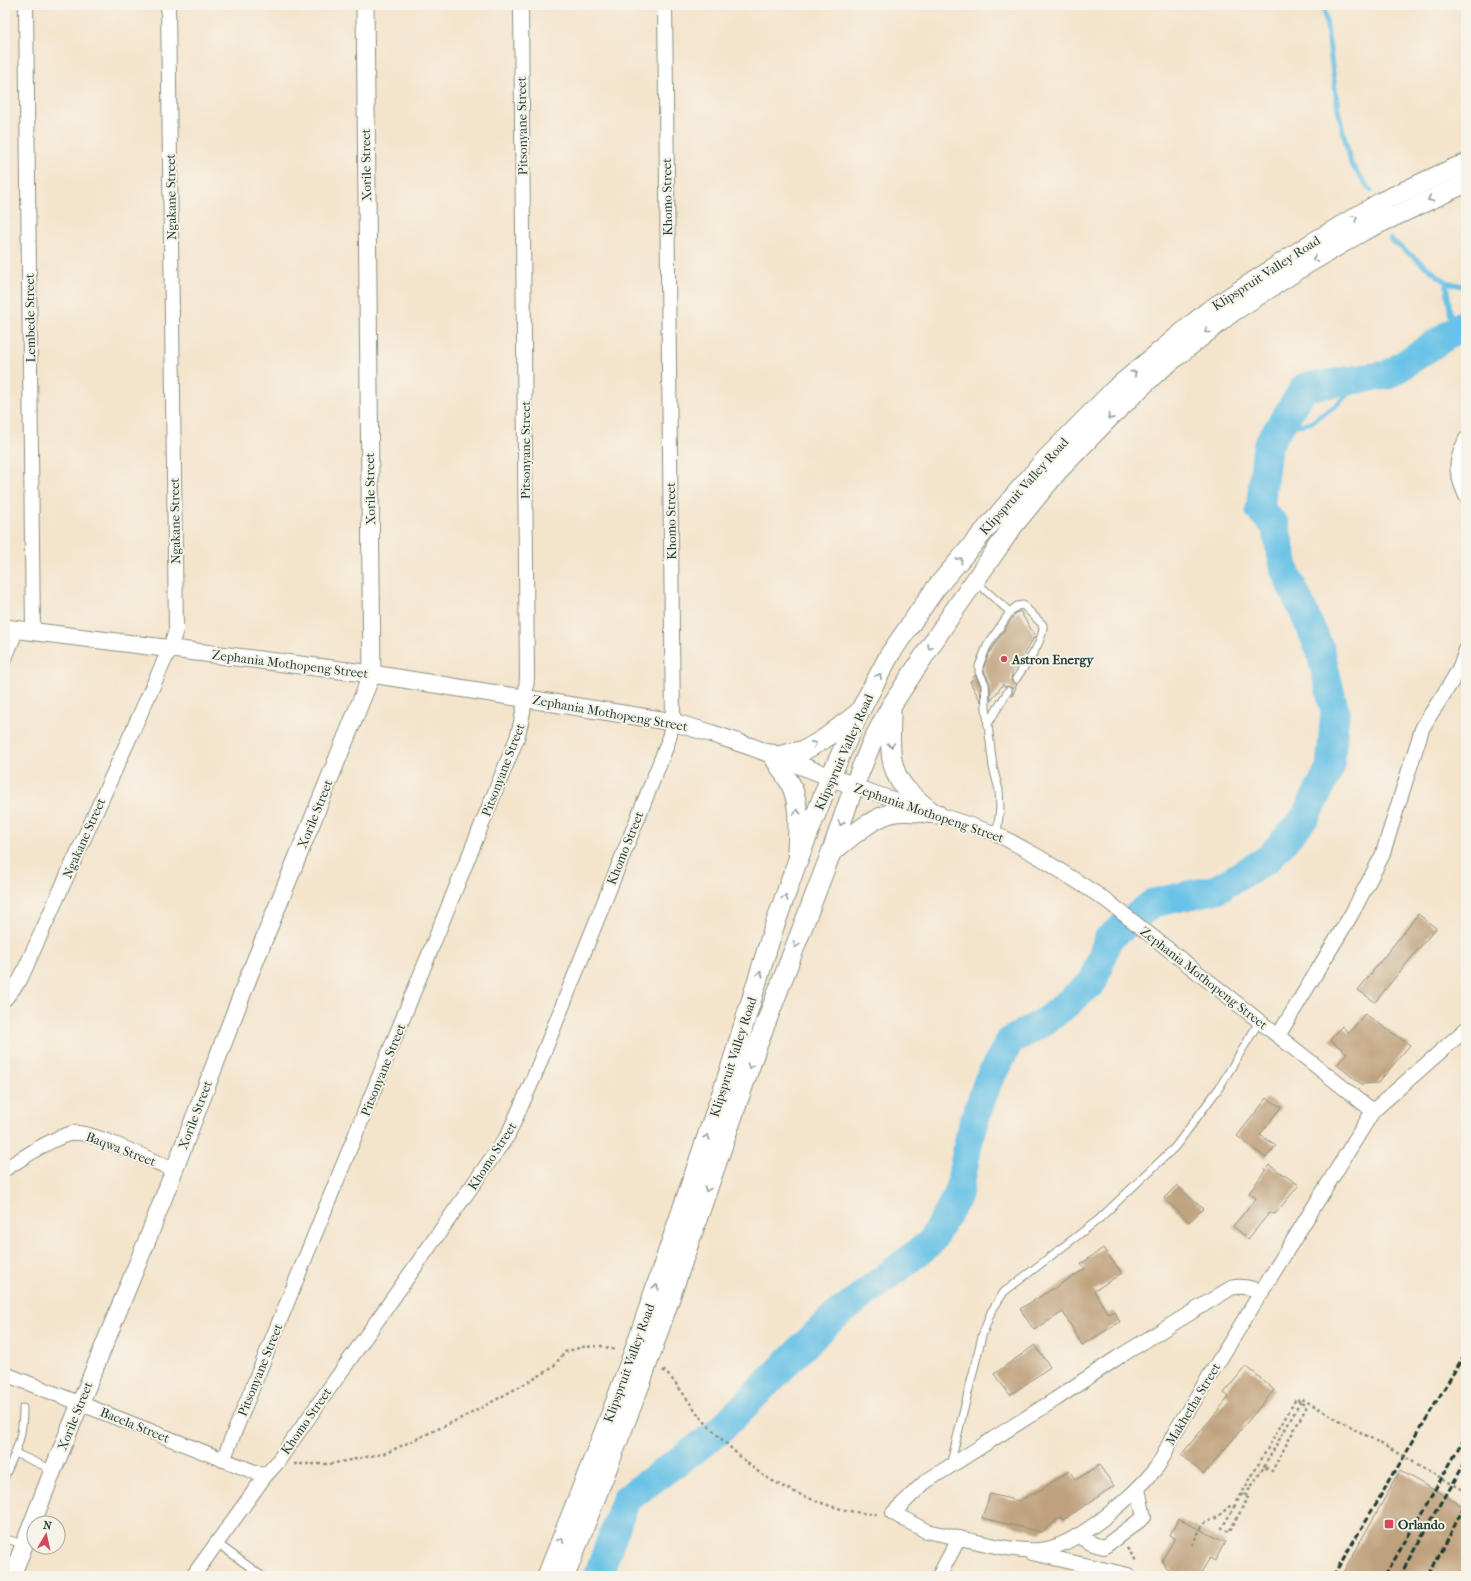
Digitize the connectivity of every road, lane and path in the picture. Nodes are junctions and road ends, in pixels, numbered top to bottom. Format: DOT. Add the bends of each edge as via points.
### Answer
graph roads {
  1 [pos="26,5"];
  2 [pos="168,5"];
  3 [pos="364,5"];
  4 [pos="521,5"];
  5 [pos="665,5"];
  6 [pos="1466,164"];
  7 [pos="1466,183"];
  8 [pos="1466,439"];
  9 [pos="1466,496"];
  10 [pos="975,581"];
  11 [pos="1010,612"];
  12 [pos="18,630"];
  13 [pos="170,648"];
  14 [pos="1466,650"];
  15 [pos="5,658"];
  16 [pos="372,674"];
  17 [pos="1016,679"];
  18 [pos="1008,691"];
  19 [pos="526,699"];
  20 [pos="891,706"];
  21 [pos="860,711"];
  22 [pos="673,722"];
  23 [pos="988,724"];
  24 [pos="775,755"];
  25 [pos="830,778"];
  26 [pos="854,786"];
  27 [pos="935,813"];
  28 [pos="997,834"];
  29 [pos="831,853"];
  30 [pos="796,865"];
  31 [pos="5,998"];
  32 [pos="1259,1022"];
  33 [pos="1466,1029"];
  34 [pos="1278,1036"];
  35 [pos="1373,1111"];
  36 [pos="5,1169"];
  37 [pos="174,1170"];
  38 [pos="1262,1292"];
  39 [pos="617,1350"];
  40 [pos="661,1368"];
  41 [pos="5,1374"];
  42 [pos="80,1403"];
  43 [pos="23,1408"];
  44 [pos="15,1453"];
  45 [pos="224,1460"];
  46 [pos="276,1464"];
  47 [pos="950,1466"];
  48 [pos="1264,1467"];
  49 [pos="52,1470"];
  50 [pos="5,1476"];
  51 [pos="265,1476"];
  52 [pos="1138,1489"];
  53 [pos="1466,1492"];
  54 [pos="1242,1494"];
  55 [pos="1245,1496"];
  56 [pos="1234,1507"];
  57 [pos="893,1514"];
  58 [pos="1078,1535"];
  59 [pos="959,1538"];
  60 [pos="5,1539"];
  61 [pos="217,1543"];
  62 [pos="24,1544"];
  63 [pos="1192,1545"];
  64 [pos="1015,1549"];
  65 [pos="12,1576"];
  66 [pos="193,1576"];
  67 [pos="262,1576"];
  68 [pos="547,1576"];
  69 [pos="565,1576"];
  70 [pos="939,1576"];
  71 [pos="1129,1576"];
  1 -- 12 [label="street, Lembede Street"];
  2 -- 13 [label="street, Ngakane Street" via="176,630"];
  3 -- 16 [label="street, Xorile Street"];
  4 -- 19 [label="street, Pitsonyane Street"];
  5 -- 22 [label="street, Khomo Street"];
  21 -- 6 [label="main road, Klipspruit Valley Road, one-way" via="890,654 935,589 1043,462 1115,389 1207,312 1312,243 1383,201"];
  7 -- 10 [label="main road, Klipspruit Valley Road, one-way" via="1363,231 1307,264 1224,318 1157,372 1057,472 1013,526"];
  8 -- 9 [label="street" via="1456,467"];
  10 -- 11 [label="lane"];
  10 -- 20 [label="main road, Klipspruit Valley Road, one-way"];
  11 -- 17 [label="lane" via="1023,605 1043,625 1041,639"];
  11 -- 23 [label="lane" via="987,646 979,666 985,684"];
  12 -- 13 [label="street, Zephania Mothopeng Street"];
  12 -- 15 [label="street, Lembede Street"];
  13 -- 16 [label="street, Zephania Mothopeng Street"];
  13 -- 31 [label="street, Ngakane Street" via="20,980"];
  14 -- 34 [label="street" via="1456,675 1422,729 1382,856 1351,915"];
  16 -- 19 [label="street, Zephania Mothopeng Street"];
  16 -- 37 [label="street, Xorile Street"];
  18 -- 23 [label="lane"];
  19 -- 22 [label="street, Zephania Mothopeng Street"];
  19 -- 45 [label="street, Pitsonyane Street" via="517,738"];
  20 -- 26 [label="main road, Klipspruit Valley Road" via="872,742"];
  20 -- 27 [label="main road, one-way" via="890,748 893,767 904,787"];
  24 -- 21 [label="main road, one-way" via="805,750 824,739"];
  21 -- 25 [label="main road, Klipspruit Valley Road"];
  22 -- 24 [label="street, Zephania Mothopeng Street"];
  22 -- 46 [label="street, Khomo Street" via="667,744 508,1136"];
  23 -- 28 [label="lane" via="993,767 999,790"];
  24 -- 25 [label="street, Zephania Mothopeng Street"];
  30 -- 24 [label="main road, one-way" via="796,799"];
  25 -- 26 [label="street, Zephania Mothopeng Street"];
  25 -- 30 [label="main road, Klipspruit Valley Road"];
  26 -- 27 [label="street, Zephania Mothopeng Street"];
  26 -- 29 [label="main road, Klipspruit Valley Road, one-way"];
  27 -- 28 [label="street, Zephania Mothopeng Street"];
  27 -- 29 [label="main road" via="897,812 884,815"];
  28 -- 32 [label="street, Zephania Mothopeng Street" via="1039,857 1106,900"];
  29 -- 69 [label="main road, Klipspruit Valley Road, one-way" via="757,1046 641,1382"];
  68 -- 30 [label="main road, Klipspruit Valley Road, one-way" via="634,1351"];
  32 -- 34 [label="street, Zephania Mothopeng Street"];
  32 -- 47 [label="lane" via="1219,1088 1175,1147 1098,1220 1004,1292 982,1336"];
  33 -- 35 [label="street, Makhetha Street"];
  34 -- 35 [label="street, Zephania Mothopeng Street"];
  35 -- 38 [label="street, Makhetha Street"];
  36 -- 37 [label="street, Baqwa Street" via="57,1139 74,1133 96,1137"];
  37 -- 42 [label="street, Xorile Street"];
  38 -- 47 [label="street" via="1239,1286 1230,1288"];
  38 -- 52 [label="street, Makhetha Street" via="1175,1432 1158,1466"];
  39 -- 46 [label="path" via="595,1346 565,1352 552,1368 540,1376 468,1415 386,1453 330,1464"];
  40 -- 57 [label="path" via="703,1419 766,1477 808,1498 830,1505 865,1514"];
  41 -- 42 [label="street, Bacela Street"];
  42 -- 45 [label="street, Bacela Street"];
  42 -- 49 [label="street, Xorile Street"];
  43 -- 44 [label="lane" via="21,1439"];
  44 -- 49 [label="lane"];
  44 -- 50 [label="lane"];
  45 -- 51 [label="street, Bacela Street"];
  46 -- 51 [label="street, Khomo Street"];
  47 -- 57 [label="street" via="924,1482"];
  48 -- 53 [label="path, bridge" via="1302,1399"];
  48 -- 54 [label="path" via="1272,1471 1308,1406 1296,1398"];
  48 -- 55 [label="path"];
  49 -- 62 [label="street, Xorile Street"];
  51 -- 61 [label="street, Khomo Street"];
  52 -- 58 [label="street, Makhetha Street"];
  52 -- 58 [label="street" via="1144,1517 1104,1547 1084,1540"];
  54 -- 55 [label="path"];
  54 -- 56 [label="path"];
  55 -- 56 [label="path" via="1248,1498 1229,1532 1222,1528"];
  56 -- 63 [label="path" via="1231,1505 1216,1518 1203,1524"];
  57 -- 59 [label="street, Makhetha Street" via="926,1531"];
  58 -- 64 [label="street, Makhetha Street" via="1041,1550"];
  59 -- 64 [label="street, Makhetha Street"];
  59 -- 70 [label="street"];
  60 -- 62 [label="lane"];
  61 -- 66 [label="street, Khomo Street"];
  61 -- 67 [label="lane"];
  62 -- 65 [label="street, Xorile Street"];
  64 -- 71 [label="street"];
}
